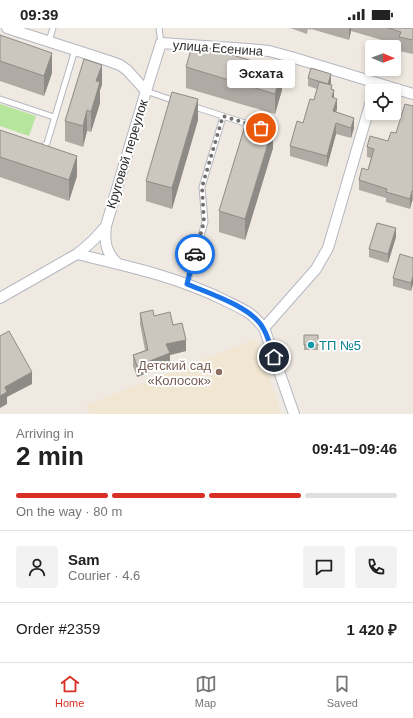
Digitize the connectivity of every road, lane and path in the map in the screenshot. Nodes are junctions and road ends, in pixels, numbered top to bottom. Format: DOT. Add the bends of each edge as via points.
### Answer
graph roads {
  1 [pos="7,28"];
  2 [pos="53,28"];
  3 [pos="159,28"];
  4 [pos="49,41"];
  5 [pos="161,43"];
  6 [pos="75,50"];
  7 [pos="367,84"];
  8 [pos="146,91"];
  9 [pos="401,92"];
  10 [pos="413,94"];
  11 [pos="0,99"];
  12 [pos="181,102"];
  13 [pos="188,105"];
  14 [pos="223,116"];
  15 [pos="54,117"];
  16 [pos="366,120"];
  17 [pos="259,128"];
  18 [pos="36,148"];
  19 [pos="106,226"];
  20 [pos="77,254"];
  21 [pos="118,264"];
  22 [pos="187,284"];
  23 [pos="0,298"];
  24 [pos="264,328"];
  25 [pos="294,414"];
  1 -- 4 [label="street"];
  2 -- 4 [label="lane"];
  3 -- 5 [label="lane"];
  4 -- 6 [label="street"];
  5 -- 7 [label="street, улица Есенина" via="269,51 291,56"];
  5 -- 8 [label="street, Круговой переулок"];
  6 -- 8 [label="street" via="120,65"];
  6 -- 15 [label="lane"];
  8 -- 12 [label="lane"];
  8 -- 19 [label="street, Круговой переулок"];
  9 -- 10 [label="street, улица Есенина"];
  11 -- 15 [label="lane"];
  13 -- 14 [label="lane"];
  14 -- 17 [label="lane"];
  14 -- 22 [label="lane" via="202,187 204,222"];
  15 -- 18 [label="lane" via="47,143"];
  16 -- 24 [label="street" via="328,248 316,270"];
  19 -- 20 [label="street, Круговой переулок" via="89,246"];
  19 -- 21 [label="street" via="106,246 112,259"];
  20 -- 21 [label="street"];
  20 -- 23 [label="street, Круговой переулок"];
  21 -- 22 [label="street"];
  22 -- 24 [label="street" via="249,313"];
  24 -- 25 [label="street"];
}
